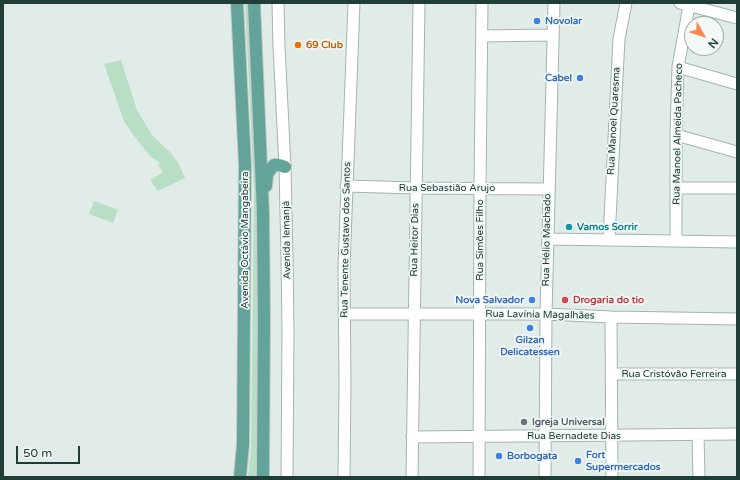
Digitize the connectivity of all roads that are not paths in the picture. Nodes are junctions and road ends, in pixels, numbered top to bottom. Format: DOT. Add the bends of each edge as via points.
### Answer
graph roads {
  1 [pos="237,3"];
  2 [pos="254,3"];
  3 [pos="278,3"];
  4 [pos="354,3"];
  5 [pos="419,3"];
  6 [pos="482,3"];
  7 [pos="554,3"];
  8 [pos="559,3"];
  9 [pos="626,3"];
  10 [pos="685,4"];
  11 [pos="554,16"];
  12 [pos="737,18"];
  13 [pos="552,35"];
  14 [pos="482,36"];
  15 [pos="678,67"];
  16 [pos="737,84"];
  17 [pos="676,135"];
  18 [pos="737,152"];
  19 [pos="285,167"];
  20 [pos="346,186"];
  21 [pos="415,188"];
  22 [pos="480,188"];
  23 [pos="548,188"];
  24 [pos="676,188"];
  25 [pos="737,188"];
  26 [pos="263,213"];
  27 [pos="548,239"];
  28 [pos="609,239"];
  29 [pos="676,240"];
  30 [pos="737,242"];
  31 [pos="414,313"];
  32 [pos="479,313"];
  33 [pos="344,314"];
  34 [pos="546,314"];
  35 [pos="611,317"];
  36 [pos="737,319"];
  37 [pos="612,374"];
  38 [pos="737,374"];
  39 [pos="737,434"];
  40 [pos="698,435"];
  41 [pos="412,436"];
  42 [pos="480,436"];
  43 [pos="544,436"];
  44 [pos="612,436"];
  45 [pos="243,444"];
  46 [pos="236,477"];
  47 [pos="240,477"];
  48 [pos="263,477"];
  49 [pos="287,477"];
  50 [pos="344,477"];
  51 [pos="412,477"];
  52 [pos="479,477"];
  53 [pos="545,477"];
  54 [pos="612,477"];
  55 [pos="699,477"];
  1 -- 45 [label="main road, Avenida Octávio Mangabeira" via="245,165"];
  2 -- 26 [label="main road, Avenida Octávio Mangabeira"];
  3 -- 19 [label="street, Avenida Iemanjá"];
  4 -- 20 [label="street, Rua Tenente Gustavo dos Santos"];
  5 -- 21 [label="street, Rua Heitor Dias"];
  6 -- 14 [label="street, Rua Simões Filho"];
  7 -- 11 [label="street, Rua Hélio Machado"];
  8 -- 11 [label="street"];
  9 -- 28 [label="street, Rua Manoel Quaresma" via="618,58"];
  10 -- 12 [label="street"];
  10 -- 15 [label="street, Rua Manoel Almeida Pacheco"];
  11 -- 13 [label="street, Rua Hélio Machado"];
  13 -- 14 [label="street"];
  13 -- 23 [label="street, Rua Hélio Machado"];
  14 -- 22 [label="street, Rua Simões Filho"];
  15 -- 16 [label="street"];
  15 -- 17 [label="street, Rua Manoel Almeida Pacheco"];
  17 -- 18 [label="street"];
  17 -- 24 [label="street, Rua Manoel Almeida Pacheco"];
  19 -- 26 [label="main road" via="274,165 267,175"];
  19 -- 49 [label="street, Avenida Iemanjá"];
  20 -- 21 [label="street, Rua Sebastião Arujo"];
  20 -- 33 [label="street, Rua Tenente Gustavo dos Santos"];
  21 -- 22 [label="street, Rua Sebastião Arujo"];
  21 -- 31 [label="street, Rua Heitor Dias"];
  22 -- 23 [label="street, Rua Sebastião Arujo"];
  22 -- 32 [label="street, Rua Simões Filho"];
  23 -- 27 [label="street, Rua Hélio Machado"];
  24 -- 25 [label="street"];
  24 -- 29 [label="street, Rua Manoel Almeida Pacheco"];
  26 -- 48 [label="main road, Avenida Octávio Mangabeira"];
  27 -- 28 [label="street"];
  27 -- 34 [label="street, Rua Hélio Machado"];
  28 -- 29 [label="street"];
  29 -- 30 [label="street"];
  31 -- 32 [label="street, Rua Lavínia Magalhães"];
  31 -- 33 [label="street, Rua Lavínia Magalhães"];
  31 -- 41 [label="street, Rua Heitor Dias"];
  32 -- 34 [label="street, Rua Lavínia Magalhães"];
  32 -- 42 [label="street, Rua Simões Filho"];
  33 -- 50 [label="street, Rua Tenente Gustavo dos Santos"];
  34 -- 35 [label="street, Rua Lavínia Magalhães"];
  34 -- 43 [label="street, Rua Hélio Machado"];
  35 -- 36 [label="street, Rua Lavínia Magalhães"];
  35 -- 37 [label="street"];
  37 -- 38 [label="street, Rua Cristóvão Ferreira"];
  37 -- 44 [label="street"];
  39 -- 40 [label="street, Rua Bernadete Dias"];
  40 -- 44 [label="street, Rua Bernadete Dias"];
  40 -- 55 [label="street"];
  41 -- 42 [label="street, Rua Bernadete Dias"];
  41 -- 51 [label="street, Rua Heitor Dias"];
  42 -- 43 [label="street, Rua Bernadete Dias"];
  42 -- 52 [label="street, Rua Simões Filho"];
  43 -- 44 [label="street, Rua Bernadete Dias"];
  43 -- 53 [label="street, Rua Hélio Machado"];
  44 -- 54 [label="street"];
  45 -- 46 [label="street"];
  45 -- 47 [label="main road, Avenida Octávio Mangabeira"];
}
